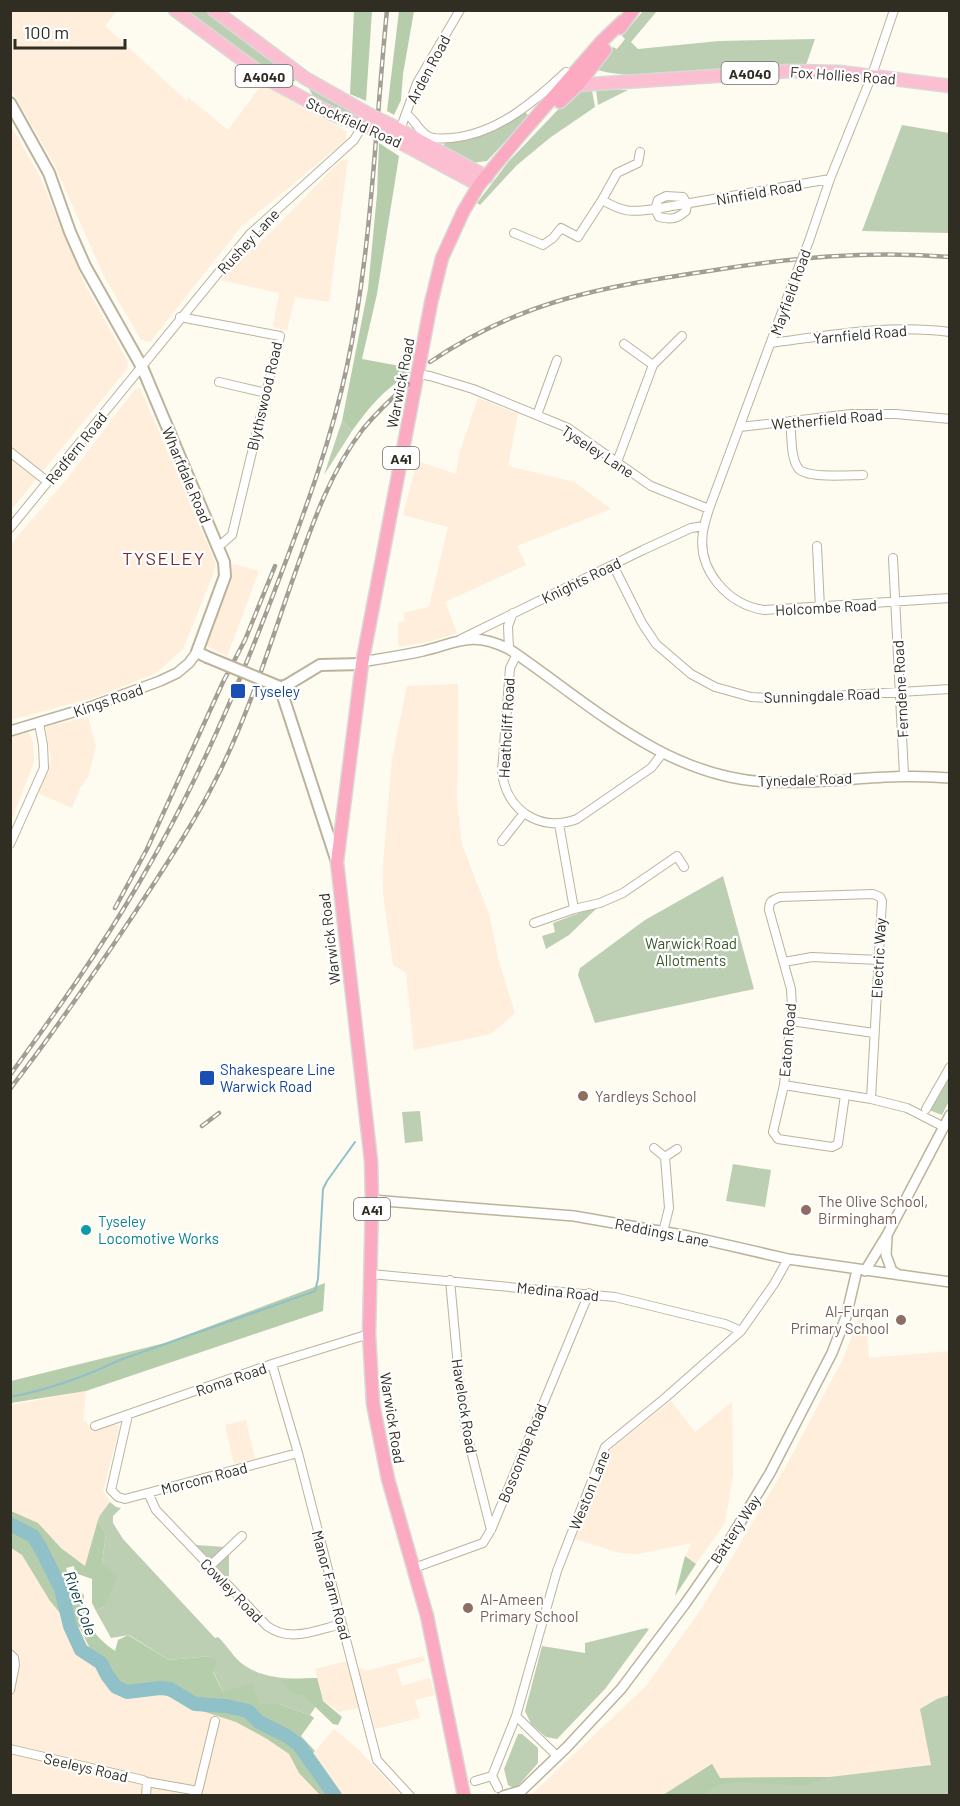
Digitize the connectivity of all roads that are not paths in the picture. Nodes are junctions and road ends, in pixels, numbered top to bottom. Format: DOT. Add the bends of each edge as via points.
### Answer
graph roads {
  1 [pos="175,10"];
  2 [pos="214,10"];
  3 [pos="460,10"];
  4 [pos="633,10"];
  5 [pos="894,10"];
  6 [pos="872,75"];
  7 [pos="576,77"];
  8 [pos="300,85"];
  9 [pos="950,86"];
  10 [pos="10,103"];
  11 [pos="525,108"];
  12 [pos="405,114"];
  13 [pos="537,116"];
  14 [pos="367,121"];
  15 [pos="393,133"];
  16 [pos="513,146"];
  17 [pos="640,152"];
  18 [pos="830,179"];
  19 [pos="483,181"];
  20 [pos="602,200"];
  21 [pos="687,204"];
  22 [pos="655,209"];
  23 [pos="514,233"];
  24 [pos="180,317"];
  25 [pos="950,332"];
  26 [pos="682,336"];
  27 [pos="771,343"];
  28 [pos="624,345"];
  29 [pos="557,360"];
  30 [pos="653,365"];
  31 [pos="142,367"];
  32 [pos="417,374"];
  33 [pos="219,382"];
  34 [pos="266,393"];
  35 [pos="537,415"];
  36 [pos="950,419"];
  37 [pos="790,421"];
  38 [pos="740,428"];
  39 [pos="10,452"];
  40 [pos="617,462"];
  41 [pos="863,475"];
  42 [pos="48,482"];
  43 [pos="709,509"];
  44 [pos="704,526"];
  45 [pos="10,528"];
  46 [pos="817,546"];
  47 [pos="218,547"];
  48 [pos="893,558"];
  49 [pos="614,565"];
  50 [pos="950,598"];
  51 [pos="896,603"];
  52 [pos="820,608"];
  53 [pos="513,613"];
  54 [pos="460,640"];
  55 [pos="513,651"];
  56 [pos="202,654"];
  57 [pos="362,664"];
  58 [pos="280,687"];
  59 [pos="950,689"];
  60 [pos="900,692"];
  61 [pos="39,723"];
  62 [pos="10,731"];
  63 [pos="662,754"];
  64 [pos="904,775"];
  65 [pos="950,778"];
  66 [pos="321,813"];
  67 [pos="524,813"];
  68 [pos="559,824"];
  69 [pos="341,829"];
  70 [pos="502,841"];
  71 [pos="10,844"];
  72 [pos="337,862"];
  73 [pos="684,867"];
  74 [pos="769,903"];
  75 [pos="574,909"];
  76 [pos="534,923"];
  77 [pos="879,960"];
  78 [pos="784,962"];
  79 [pos="791,1021"];
  80 [pos="874,1033"];
  81 [pos="950,1067"];
  82 [pos="784,1085"];
  83 [pos="845,1095"];
  84 [pos="871,1099"];
  85 [pos="926,1110"];
  86 [pos="950,1115"];
  87 [pos="944,1127"];
  88 [pos="654,1148"];
  89 [pos="677,1149"];
  90 [pos="665,1157"];
  91 [pos="372,1200"];
  92 [pos="663,1232"];
  93 [pos="887,1235"];
  94 [pos="788,1259"];
  95 [pos="861,1270"];
  96 [pos="371,1274"];
  97 [pos="902,1276"];
  98 [pos="450,1280"];
  99 [pos="950,1282"];
  100 [pos="589,1293"];
  101 [pos="741,1331"];
  102 [pos="369,1334"];
  103 [pos="272,1364"];
  104 [pos="128,1415"];
  105 [pos="94,1426"];
  106 [pos="298,1453"];
  107 [pos="148,1493"];
  108 [pos="491,1530"];
  109 [pos="242,1536"];
  110 [pos="209,1567"];
  111 [pos="414,1568"];
  112 [pos="342,1624"];
  113 [pos="10,1654"];
  114 [pos="10,1690"];
  115 [pos="516,1716"];
  116 [pos="215,1721"];
  117 [pos="454,1748"];
  118 [pos="10,1749"];
  119 [pos="557,1756"];
  120 [pos="492,1776"];
  121 [pos="475,1781"];
  122 [pos="147,1782"];
  123 [pos="500,1792"];
  124 [pos="518,1793"];
  125 [pos="146,1796"];
  126 [pos="410,1796"];
  127 [pos="456,1796"];
  128 [pos="464,1796"];
  1 -- 8 [label="main road, Stockfield Road / A4040" via="271,81"];
  2 -- 8 [label="main road, Stockfield Road / A4040"];
  3 -- 12 [label="street, Arden Road" via="417,83"];
  4 -- 7 [label="highway, A41" via="602,41"];
  5 -- 6 [label="street, Mayfield Road"];
  6 -- 7 [label="main road, Fox Hollies Road / A4040" via="786,71 677,80"];
  6 -- 9 [label="main road, Fox Hollies Road / A4040"];
  6 -- 18 [label="street, Mayfield Road"];
  7 -- 11 [label="street"];
  7 -- 13 [label="highway, Warwick Road / A41"];
  7 -- 16 [label="highway, Warwick Road / A41"];
  8 -- 14 [label="main road, Stockfield Road / A4040"];
  8 -- 14 [label="main road, Stockfield Road / A4040" via="310,103 336,116"];
  10 -- 31 [label="main road, Wharfdale Road" via="50,173 85,266"];
  11 -- 12 [label="street" via="479,131 446,138 428,136"];
  11 -- 13 [label="street"];
  12 -- 15 [label="street, Arden Road"];
  13 -- 16 [label="highway, Warwick Road / A41"];
  14 -- 15 [label="main road, Stockfield Road / A4040, bridge"];
  14 -- 24 [label="street, Rushey Lane" via="354,140 250,234"];
  15 -- 19 [label="main road, Stockfield Road / A4040"];
  16 -- 19 [label="highway, Warwick Road / A41"];
  17 -- 20 [label="street" via="639,163 617,173"];
  18 -- 21 [label="street, Ninfield Road"];
  18 -- 27 [label="street, Mayfield Road, bridge"];
  19 -- 32 [label="highway, Warwick Road / A41" via="463,212 442,258"];
  20 -- 22 [label="street, Ninfield Road" via="631,212"];
  20 -- 23 [label="street" via="578,237 561,228 543,245"];
  21 -- 22 [label="street, Ninfield Road"];
  21 -- 22 [label="street, Ninfield Road" via="678,218 666,219"];
  24 -- 31 [label="street, Rushey Lane"];
  24 -- 34 [label="street, Blythswood Road" via="280,336"];
  25 -- 27 [label="street, Yarnfield Road" via="878,330"];
  26 -- 30 [label="street"];
  27 -- 38 [label="street, Mayfield Road"];
  28 -- 30 [label="street"];
  29 -- 35 [label="street"];
  30 -- 40 [label="street"];
  31 -- 42 [label="street, Redfern Road"];
  31 -- 47 [label="main road, Wharfdale Road"];
  32 -- 35 [label="street, Tyseley Lane" via="473,389"];
  32 -- 57 [label="highway, Warwick Road / A41"];
  33 -- 34 [label="street"];
  34 -- 47 [label="street, Blythswood Road" via="232,535"];
  35 -- 40 [label="street, Tyseley Lane" via="568,428"];
  36 -- 37 [label="street, Wetherfield Road" via="872,413"];
  37 -- 38 [label="street, Wetherfield Road"];
  37 -- 41 [label="street" via="795,461 804,474"];
  38 -- 43 [label="street, Mayfield Road"];
  39 -- 42 [label="street"];
  40 -- 43 [label="street, Tyseley Lane" via="651,486"];
  42 -- 45 [label="street, Redfern Road"];
  43 -- 44 [label="street, Holcombe Road"];
  44 -- 49 [label="street, Knights Road" via="681,532"];
  44 -- 52 [label="street, Holcombe Road" via="702,540 708,569 740,603 764,610"];
  46 -- 52 [label="street"];
  47 -- 56 [label="main road, Wharfdale Road" via="225,576"];
  48 -- 51 [label="street, Ferndene Road"];
  49 -- 53 [label="street, Knights Road"];
  49 -- 60 [label="street, Sunningdale Road" via="656,644 691,674 715,687 769,698"];
  50 -- 51 [label="street, Holcombe Road"];
  51 -- 52 [label="street, Holcombe Road"];
  51 -- 60 [label="street, Ferndene Road"];
  53 -- 54 [label="street, Knights Road"];
  53 -- 55 [label="street, Heathcliff Road" via="508,626"];
  54 -- 55 [label="street, Knights Road" via="493,641"];
  54 -- 57 [label="street, Knights Road"];
  55 -- 63 [label="street, Tynedale Road"];
  55 -- 67 [label="street, Heathcliff Road" via="502,772 509,798"];
  56 -- 58 [label="main road, bridge"];
  56 -- 61 [label="street, Kings Road" via="160,681"];
  57 -- 58 [label="main road" via="320,665"];
  57 -- 69 [label="highway, Warwick Road / A41"];
  58 -- 66 [label="main road"];
  59 -- 60 [label="street, Sunningdale Road"];
  60 -- 64 [label="street, Ferndene Road"];
  61 -- 62 [label="street, Kings Road"];
  61 -- 71 [label="street" via="44,768"];
  63 -- 64 [label="street, Tynedale Road" via="732,779 767,782"];
  63 -- 68 [label="street" via="637,779 577,819"];
  64 -- 65 [label="street, Tynedale Road"];
  66 -- 69 [label="main road" via="331,826"];
  66 -- 72 [label="main road"];
  67 -- 68 [label="street"];
  67 -- 70 [label="street"];
  68 -- 75 [label="street"];
  69 -- 72 [label="highway, Warwick Road / A41"];
  72 -- 91 [label="highway, Warwick Road / A41" via="367,1117"];
  73 -- 75 [label="street" via="677,856 623,893"];
  74 -- 77 [label="street, Electric Way" via="780,897 878,894 882,901"];
  74 -- 78 [label="street, Eaton Road"];
  75 -- 76 [label="street"];
  77 -- 78 [label="street" via="812,957"];
  77 -- 80 [label="street, Electric Way"];
  78 -- 79 [label="street, Eaton Road" via="791,989"];
  79 -- 80 [label="street"];
  79 -- 82 [label="street, Eaton Road"];
  80 -- 84 [label="street, Electric Way"];
  81 -- 85 [label="street"];
  82 -- 83 [label="street, Eaton Road"];
  82 -- 83 [label="street" via="773,1132 778,1139 789,1141 832,1147 838,1144"];
  83 -- 84 [label="street, Eaton Road"];
  84 -- 87 [label="street, Eaton Road" via="907,1108"];
  86 -- 87 [label="street, Battery Way"];
  87 -- 93 [label="street, Battery Way"];
  88 -- 90 [label="street"];
  89 -- 90 [label="street"];
  90 -- 92 [label="street" via="669,1208"];
  91 -- 92 [label="street, Reddings Lane" via="574,1216"];
  91 -- 96 [label="highway, Warwick Road / A41"];
  92 -- 94 [label="street, Reddings Lane"];
  93 -- 95 [label="street, Battery Way"];
  93 -- 97 [label="street" via="886,1255 892,1271"];
  94 -- 95 [label="street, Reddings Lane"];
  94 -- 101 [label="street, Weston Lane"];
  95 -- 97 [label="street, Reddings Lane"];
  95 -- 119 [label="street, Battery Way" via="832,1353 758,1494 698,1586 636,1670"];
  96 -- 98 [label="street, Medina Road"];
  96 -- 102 [label="highway, Warwick Road / A41"];
  97 -- 99 [label="street, Reddings Lane"];
  98 -- 100 [label="street, Medina Road"];
  98 -- 108 [label="street, Havelock Road" via="466,1431"];
  100 -- 101 [label="street, Medina Road"];
  100 -- 108 [label="street, Boscombe Road"];
  101 -- 115 [label="street, Weston Lane" via="605,1447 557,1571"];
  102 -- 103 [label="street, Roma Road"];
  102 -- 111 [label="highway, Warwick Road / A41" via="372,1394 381,1451"];
  103 -- 104 [label="street, Roma Road"];
  103 -- 106 [label="street, Manor Farm Road"];
  104 -- 105 [label="street, Roma Road"];
  104 -- 107 [label="street, Morcom Road" via="112,1492 125,1499"];
  106 -- 107 [label="street, Morcom Road"];
  106 -- 112 [label="street, Manor Farm Road"];
  107 -- 110 [label="street, Cowley Road" via="156,1510"];
  108 -- 111 [label="street, Boscombe Road" via="483,1543"];
  109 -- 110 [label="street"];
  110 -- 112 [label="street, Cowley Road" via="276,1632 297,1635"];
  111 -- 117 [label="highway, Warwick Road / A41"];
  112 -- 126 [label="street, Manor Farm Road" via="377,1760"];
  113 -- 114 [label="street" via="15,1665"];
  115 -- 119 [label="street"];
  115 -- 120 [label="street, Weston Lane"];
  116 -- 122 [label="street" via="198,1791"];
  117 -- 127 [label="highway, Warwick Road / A41"];
  117 -- 128 [label="highway, Warwick Road / A41"];
  118 -- 122 [label="street, Seeleys Road"];
  119 -- 124 [label="street"];
  120 -- 121 [label="street"];
  120 -- 123 [label="street"];
  122 -- 125 [label="street, Seeleys Road"];
  123 -- 124 [label="street"];
}
